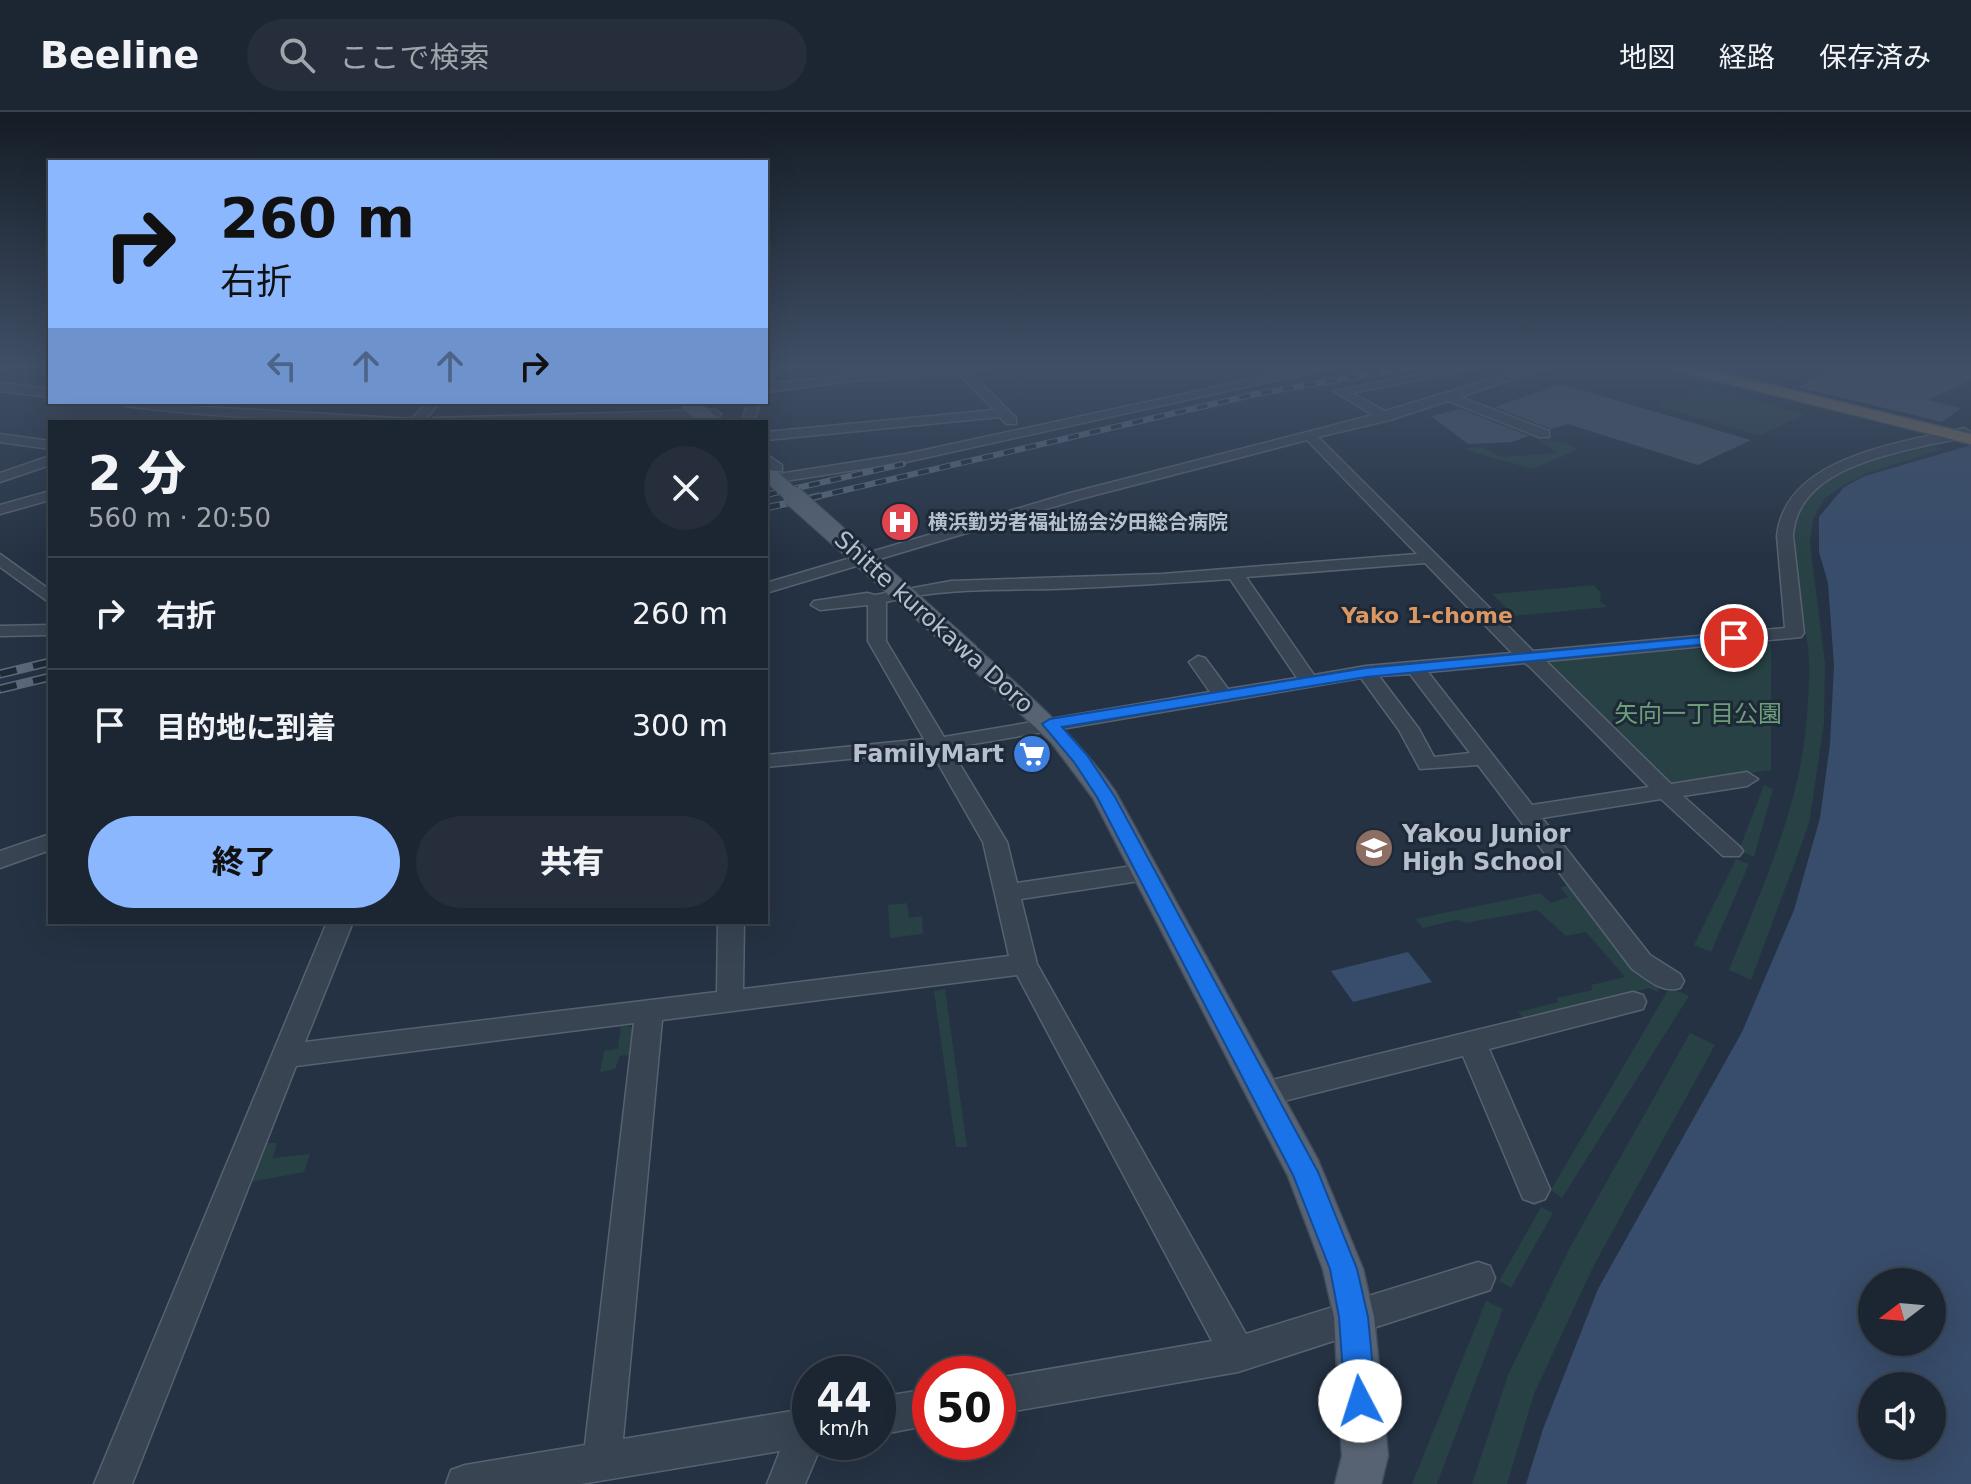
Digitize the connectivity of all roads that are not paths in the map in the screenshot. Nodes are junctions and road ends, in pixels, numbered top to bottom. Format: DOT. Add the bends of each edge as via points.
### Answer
graph roads {
  1 [pos="817,431"];
  2 [pos="1025,431"];
  3 [pos="1330,431"];
  4 [pos="1536,431"];
  5 [pos="1021,432"];
  6 [pos="1544,434"];
  7 [pos="1965,435"];
  8 [pos="768,436"];
  9 [pos="1310,436"];
  10 [pos="0,438"];
  11 [pos="48,445"];
  12 [pos="48,461"];
  13 [pos="770,471"];
  14 [pos="0,478"];
  15 [pos="48,496"];
  16 [pos="0,510"];
  17 [pos="1432,558"];
  18 [pos="0,559"];
  19 [pos="867,562"];
  20 [pos="1234,572"];
  21 [pos="768,588"];
  22 [pos="48,594"];
  23 [pos="877,602"];
  24 [pos="820,605"];
  25 [pos="48,630"];
  26 [pos="0,631"];
  27 [pos="1528,657"];
  28 [pos="1198,662"];
  29 [pos="1415,668"];
  30 [pos="1366,672"];
  31 [pos="1309,681"];
  32 [pos="1222,695"];
  33 [pos="1050,724"];
  34 [pos="938,744"];
  35 [pos="1485,758"];
  36 [pos="768,761"];
  37 [pos="1747,779"];
  38 [pos="1666,792"];
  39 [pos="1527,813"];
  40 [pos="48,843"];
  41 [pos="1731,851"];
  42 [pos="0,860"];
  43 [pos="1146,872"];
  44 [pos="1007,893"];
  45 [pos="339,924"];
  46 [pos="731,924"];
  47 [pos="1024,964"];
  48 [pos="1671,981"];
  49 [pos="730,1002"];
  50 [pos="1633,1002"];
  51 [pos="649,1012"];
  52 [pos="1472,1043"];
  53 [pos="286,1056"];
  54 [pos="1264,1094"];
  55 [pos="1534,1189"];
  56 [pos="1478,1278"];
  57 [pos="1354,1317"];
  58 [pos="1238,1354"];
  59 [pos="1016,1393"];
  60 [pos="792,1430"];
  61 [pos="796,1460"];
  62 [pos="602,1462"];
  63 [pos="113,1484"];
  64 [pos="465,1484"];
  65 [pos="786,1484"];
  66 [pos="1358,1484"];
  1 -- 8 [label="street"];
  2 -- 5 [label="street"];
  3 -- 9 [label="street"];
  4 -- 6 [label="street"];
  5 -- 13 [label="street" via="906,458"];
  7 -- 27 [label="street" via="1846,465 1824,475 1795,500 1786,518 1784,544 1795,633"];
  9 -- 17 [label="street"];
  9 -- 19 [label="street" via="1078,495"];
  10 -- 11 [label="street"];
  12 -- 14 [label="street"];
  13 -- 19 [label="main road, Shitte kurokawa Doro, bridge"];
  15 -- 16 [label="street"];
  17 -- 20 [label="street"];
  17 -- 27 [label="street"];
  18 -- 22 [label="street"];
  19 -- 21 [label="street"];
  19 -- 33 [label="main road, Shitte kurokawa Doro, bridge"];
  20 -- 23 [label="street" via="949,585 914,588"];
  20 -- 31 [label="street"];
  23 -- 24 [label="street" via="867,598"];
  23 -- 34 [label="street" via="877,641"];
  25 -- 26 [label="street"];
  27 -- 29 [label="street"];
  27 -- 38 [label="street"];
  28 -- 32 [label="street"];
  29 -- 30 [label="street"];
  29 -- 35 [label="street"];
  30 -- 31 [label="street"];
  30 -- 35 [label="street" via="1409,729 1427,764"];
  31 -- 32 [label="street"];
  32 -- 33 [label="street"];
  33 -- 34 [label="street"];
  33 -- 43 [label="main road, Shitte kurokawa Doro" via="1098,784"];
  34 -- 36 [label="street"];
  34 -- 44 [label="street" via="995,842"];
  35 -- 39 [label="street"];
  37 -- 38 [label="street"];
  38 -- 39 [label="street"];
  38 -- 41 [label="street"];
  39 -- 48 [label="street" via="1641,962"];
  40 -- 42 [label="street"];
  43 -- 44 [label="street"];
  43 -- 54 [label="main road, Shitte kurokawa Doro"];
  44 -- 47 [label="street"];
  45 -- 53 [label="street"];
  46 -- 49 [label="street"];
  47 -- 49 [label="street"];
  47 -- 58 [label="street"];
  49 -- 51 [label="street"];
  50 -- 52 [label="street"];
  51 -- 53 [label="street"];
  51 -- 62 [label="street"];
  52 -- 54 [label="street"];
  52 -- 55 [label="street"];
  53 -- 63 [label="street"];
  54 -- 57 [label="main road, Shitte kurokawa Doro" via="1305,1172 1343,1269"];
  56 -- 57 [label="street"];
  57 -- 58 [label="street"];
  57 -- 66 [label="main road, Shitte kurokawa Doro" via="1365,1456"];
  58 -- 59 [label="street"];
  60 -- 62 [label="street"];
  61 -- 65 [label="street"];
  62 -- 64 [label="street"];
}
